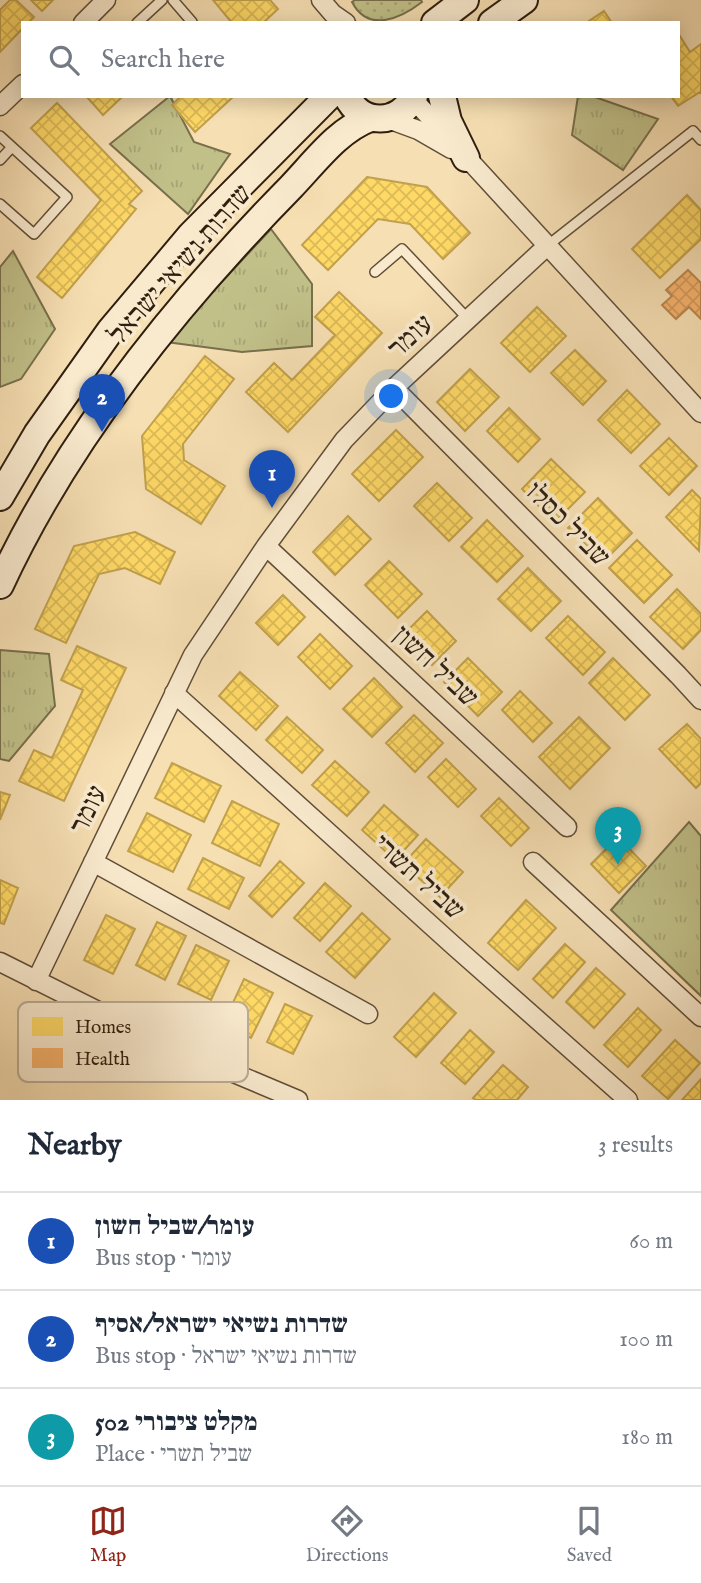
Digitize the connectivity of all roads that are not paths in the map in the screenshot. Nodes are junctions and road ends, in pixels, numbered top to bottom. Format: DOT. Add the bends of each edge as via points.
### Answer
graph roads {
  1 [pos="106,0"];
  2 [pos="162,0"];
  3 [pos="173,0"];
  4 [pos="465,0"];
  5 [pos="524,0"];
  6 [pos="85,21"];
  7 [pos="139,21"];
  8 [pos="191,21"];
  9 [pos="438,21"];
  10 [pos="495,21"];
  11 [pos="21,86"];
  12 [pos="327,98"];
  13 [pos="348,98"];
  14 [pos="413,98"];
  15 [pos="415,98"];
  16 [pos="442,98"];
  17 [pos="0,106"];
  18 [pos="379,118"];
  19 [pos="0,136"];
  20 [pos="701,140"];
  21 [pos="12,147"];
  22 [pos="466,158"];
  23 [pos="0,160"];
  24 [pos="0,204"];
  25 [pos="547,246"];
  26 [pos="375,272"];
  27 [pos="468,319"];
  28 [pos="394,388"];
  29 [pos="701,413"];
  30 [pos="0,497"];
  31 [pos="266,546"];
  32 [pos="0,585"];
  33 [pos="174,693"];
  34 [pos="701,700"];
  35 [pos="567,827"];
  36 [pos="93,862"];
  37 [pos="533,862"];
  38 [pos="0,962"];
  39 [pos="36,981"];
  40 [pos="79,1002"];
  41 [pos="368,1014"];
  42 [pos="701,1017"];
  43 [pos="248,1079"];
  44 [pos="298,1100"];
  45 [pos="628,1100"];
  1 -- 6 [label="street"];
  2 -- 7 [label="lane"];
  3 -- 8 [label="lane"];
  4 -- 9 [label="street"];
  5 -- 10 [label="street"];
  11 -- 17 [label="street"];
  12 -- 30 [label="street, שדרות נשיאי ישראל" via="191,235 110,331 37,434"];
  13 -- 18 [label="street" via="357,111"];
  14 -- 18 [label="street, שדרות נשיאי ישראל" via="401,113"];
  15 -- 22 [label="street"];
  16 -- 22 [label="street"];
  18 -- 22 [label="street" via="418,130"];
  18 -- 32 [label="street, שדרות נשיאי ישראל" via="347,129 267,211 121,384 66,464"];
  19 -- 21 [label="lane"];
  20 -- 25 [label="lane, עומר" via="692,131"];
  21 -- 23 [label="lane"];
  21 -- 24 [label="lane" via="67,197 34,234"];
  22 -- 25 [label="street"];
  25 -- 27 [label="street, עומר"];
  25 -- 29 [label="street"];
  26 -- 27 [label="lane" via="402,249"];
  27 -- 28 [label="street, עומר"];
  28 -- 31 [label="street, עומר" via="345,440"];
  28 -- 34 [label="street, שביל כסלו"];
  31 -- 33 [label="street, עומר" via="193,655"];
  31 -- 35 [label="street, שביל חשון"];
  33 -- 36 [label="street, עומר"];
  33 -- 45 [label="street, שביל תשרי"];
  36 -- 39 [label="street, עומר"];
  36 -- 41 [label="street, עומר"];
  37 -- 42 [label="street"];
  38 -- 39 [label="street"];
  39 -- 40 [label="street"];
  43 -- 44 [label="street"];
}
